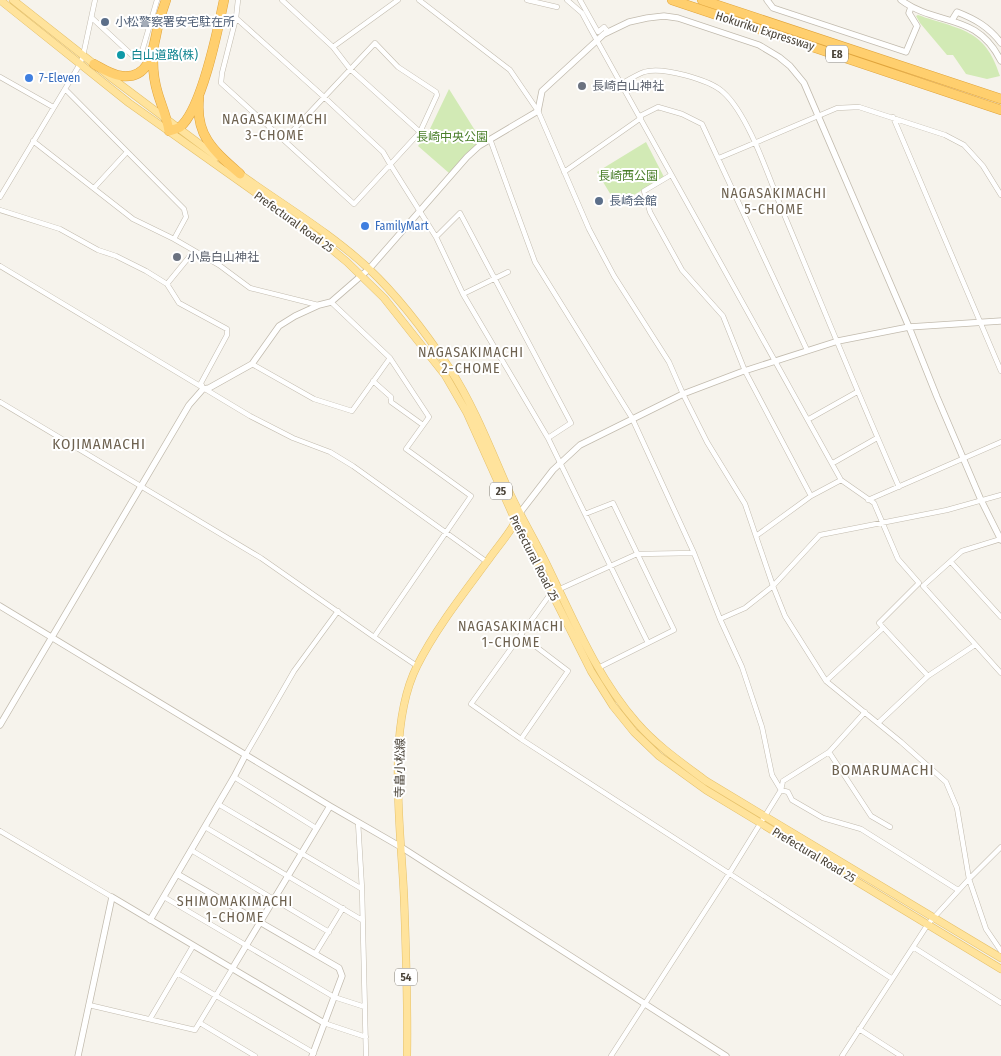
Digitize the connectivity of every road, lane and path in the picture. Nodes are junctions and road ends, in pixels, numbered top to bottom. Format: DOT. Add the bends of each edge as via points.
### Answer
graph roads {
  1 [pos="0,0"];
  2 [pos="13,0"];
  3 [pos="95,0"];
  4 [pos="157,0"];
  5 [pos="166,0"];
  6 [pos="224,0"];
  7 [pos="238,0"];
  8 [pos="282,0"];
  9 [pos="398,0"];
  10 [pos="419,0"];
  11 [pos="527,0"];
  12 [pos="580,0"];
  13 [pos="672,0"];
  14 [pos="702,0"];
  15 [pos="767,0"];
  16 [pos="901,0"];
  17 [pos="571,1"];
  18 [pos="557,7"];
  19 [pos="911,7"];
  20 [pos="92,18"];
  21 [pos="236,18"];
  22 [pos="952,20"];
  23 [pos="608,32"];
  24 [pos="597,40"];
  25 [pos="1001,43"];
  26 [pos="154,47"];
  27 [pos="333,47"];
  28 [pos="83,56"];
  29 [pos="1001,61"];
  30 [pos="80,64"];
  31 [pos="94,64"];
  32 [pos="350,69"];
  33 [pos="0,77"];
  34 [pos="620,84"];
  35 [pos="202,85"];
  36 [pos="65,89"];
  37 [pos="324,97"];
  38 [pos="1001,99"];
  39 [pos="53,107"];
  40 [pos="1001,110"];
  41 [pos="538,111"];
  42 [pos="817,116"];
  43 [pos="641,117"];
  44 [pos="893,117"];
  45 [pos="168,120"];
  46 [pos="179,128"];
  47 [pos="169,131"];
  48 [pos="420,132"];
  49 [pos="490,139"];
  50 [pos="284,140"];
  51 [pos="33,141"];
  52 [pos="754,142"];
  53 [pos="127,152"];
  54 [pos="719,158"];
  55 [pos="390,164"];
  56 [pos="564,172"];
  57 [pos="240,174"];
  58 [pos="671,174"];
  59 [pos="94,188"];
  60 [pos="1001,195"];
  61 [pos="0,197"];
  62 [pos="0,210"];
  63 [pos="420,212"];
  64 [pos="436,237"];
  65 [pos="174,240"];
  66 [pos="194,251"];
  67 [pos="0,266"];
  68 [pos="369,269"];
  69 [pos="508,272"];
  70 [pos="362,275"];
  71 [pos="494,279"];
  72 [pos="167,284"];
  73 [pos="463,294"];
  74 [pos="331,302"];
  75 [pos="318,305"];
  76 [pos="980,321"];
  77 [pos="1001,321"];
  78 [pos="909,327"];
  79 [pos="838,341"];
  80 [pos="807,350"];
  81 [pos="390,358"];
  82 [pos="776,361"];
  83 [pos="252,364"];
  84 [pos="745,371"];
  85 [pos="1001,371"];
  86 [pos="373,381"];
  87 [pos="203,389"];
  88 [pos="857,392"];
  89 [pos="683,394"];
  90 [pos="0,402"];
  91 [pos="632,418"];
  92 [pos="809,419"];
  93 [pos="423,425"];
  94 [pos="548,438"];
  95 [pos="877,438"];
  96 [pos="1001,442"];
  97 [pos="964,459"];
  98 [pos="561,463"];
  99 [pos="833,464"];
  100 [pos="840,480"];
  101 [pos="141,486"];
  102 [pos="899,487"];
  103 [pos="811,496"];
  104 [pos="1001,496"];
  105 [pos="868,500"];
  106 [pos="981,500"];
  107 [pos="519,514"];
  108 [pos="585,514"];
  109 [pos="516,522"];
  110 [pos="881,522"];
  111 [pos="446,534"];
  112 [pos="756,536"];
  113 [pos="1001,540"];
  114 [pos="694,553"];
  115 [pos="637,554"];
  116 [pos="486,562"];
  117 [pos="951,562"];
  118 [pos="610,566"];
  119 [pos="773,586"];
  120 [pos="558,588"];
  121 [pos="551,593"];
  122 [pos="0,606"];
  123 [pos="338,611"];
  124 [pos="1001,616"];
  125 [pos="720,619"];
  126 [pos="883,628"];
  127 [pos="51,636"];
  128 [pos="522,636"];
  129 [pos="374,637"];
  130 [pos="648,643"];
  131 [pos="975,645"];
  132 [pos="417,666"];
  133 [pos="597,668"];
  134 [pos="1001,673"];
  135 [pos="928,676"];
  136 [pos="826,681"];
  137 [pos="865,712"];
  138 [pos="878,723"];
  139 [pos="0,725"];
  140 [pos="521,739"];
  141 [pos="828,752"];
  142 [pos="246,754"];
  143 [pos="234,777"];
  144 [pos="781,790"];
  145 [pos="218,804"];
  146 [pos="330,806"];
  147 [pos="762,819"];
  148 [pos="358,822"];
  149 [pos="205,827"];
  150 [pos="890,827"];
  151 [pos="316,828"];
  152 [pos="0,831"];
  153 [pos="401,847"];
  154 [pos="1001,848"];
  155 [pos="191,850"];
  156 [pos="301,854"];
  157 [pos="177,874"];
  158 [pos="729,874"];
  159 [pos="287,876"];
  160 [pos="969,879"];
  161 [pos="362,889"];
  162 [pos="958,890"];
  163 [pos="164,896"];
  164 [pos="112,897"];
  165 [pos="274,899"];
  166 [pos="343,908"];
  167 [pos="933,918"];
  168 [pos="150,920"];
  169 [pos="362,920"];
  170 [pos="260,923"];
  171 [pos="928,924"];
  172 [pos="329,932"];
  173 [pos="193,946"];
  174 [pos="246,946"];
  175 [pos="913,947"];
  176 [pos="1001,951"];
  177 [pos="315,954"];
  178 [pos="1001,958"];
  179 [pos="232,969"];
  180 [pos="1001,969"];
  181 [pos="177,973"];
  182 [pos="892,978"];
  183 [pos="216,996"];
  184 [pos="334,997"];
  185 [pos="1001,1003"];
  186 [pos="645,1004"];
  187 [pos="89,1005"];
  188 [pos="365,1008"];
  189 [pos="150,1019"];
  190 [pos="200,1023"];
  191 [pos="324,1023"];
  192 [pos="859,1029"];
  193 [pos="366,1037"];
  194 [pos="313,1054"];
  195 [pos="78,1056"];
  196 [pos="255,1056"];
  197 [pos="366,1056"];
  198 [pos="407,1056"];
  199 [pos="611,1056"];
  200 [pos="726,1056"];
  201 [pos="842,1056"];
  202 [pos="901,1056"];
  1 -- 30 [label="main road, Prefectural Road 25 / 25"];
  2 -- 28 [label="main road, Prefectural Road 25 / 25"];
  3 -- 20 [label="street"];
  4 -- 20 [label="street" via="141,55 134,57"];
  5 -- 26 [label="highway"];
  6 -- 35 [label="highway"];
  7 -- 21 [label="street"];
  8 -- 27 [label="street"];
  9 -- 27 [label="street"];
  10 -- 41 [label="street" via="510,70"];
  11 -- 18 [label="street"];
  12 -- 23 [label="street" via="598,32 604,27"];
  13 -- 40 [label="highway, Hokuriku Expressway / E8"];
  14 -- 38 [label="highway, Hokuriku Expressway / E8"];
  15 -- 19 [label="street" via="773,8 906,52 916,26 909,13"];
  16 -- 19 [label="street"];
  17 -- 24 [label="street"];
  19 -- 22 [label="street"];
  20 -- 28 [label="street"];
  21 -- 37 [label="street"];
  21 -- 50 [label="street" via="221,83"];
  22 -- 25 [label="street" via="956,12 975,19"];
  22 -- 29 [label="street" via="981,35"];
  23 -- 24 [label="street"];
  23 -- 42 [label="street" via="629,22 664,16 759,45 790,66 804,83"];
  24 -- 34 [label="street"];
  24 -- 41 [label="street" via="542,92"];
  26 -- 31 [label="highway" via="149,64 135,75 116,75"];
  26 -- 45 [label="highway" via="155,83"];
  27 -- 32 [label="street"];
  28 -- 30 [label="street"];
  28 -- 31 [label="main road, Prefectural Road 25 / 25"];
  30 -- 36 [label="street"];
  30 -- 47 [label="main road, Prefectural Road 25 / 25"];
  31 -- 45 [label="main road, Prefectural Road 25 / 25"];
  32 -- 37 [label="street"];
  32 -- 48 [label="street"];
  32 -- 48 [label="street" via="375,43 398,67 436,92 438,95"];
  33 -- 39 [label="street"];
  34 -- 43 [label="street"];
  34 -- 52 [label="street" via="645,72 665,70 695,79 722,91 737,108"];
  35 -- 46 [label="highway"];
  35 -- 57 [label="highway" via="198,111 203,133 212,148"];
  36 -- 39 [label="street"];
  36 -- 53 [label="street"];
  37 -- 50 [label="street"];
  37 -- 55 [label="street" via="383,152"];
  39 -- 51 [label="street"];
  41 -- 49 [label="street"];
  41 -- 56 [label="street"];
  42 -- 44 [label="street" via="848,106"];
  42 -- 52 [label="street"];
  42 -- 78 [label="street"];
  43 -- 54 [label="street" via="658,107 702,124"];
  43 -- 56 [label="street"];
  43 -- 58 [label="street"];
  44 -- 60 [label="street" via="964,145 983,166"];
  44 -- 76 [label="street"];
  45 -- 46 [label="main road, Prefectural Road 25 / 25"];
  45 -- 47 [label="highway"];
  46 -- 47 [label="highway"];
  46 -- 57 [label="main road, Prefectural Road 25 / 25"];
  47 -- 70 [label="main road, Prefectural Road 25 / 25" via="310,232"];
  48 -- 55 [label="street"];
  49 -- 63 [label="street" via="467,157"];
  49 -- 91 [label="street" via="535,262"];
  50 -- 55 [label="street" via="354,204"];
  51 -- 59 [label="street"];
  51 -- 61 [label="street"];
  52 -- 54 [label="street"];
  52 -- 79 [label="street"];
  53 -- 59 [label="street"];
  53 -- 65 [label="street" via="184,209 186,217"];
  54 -- 80 [label="street"];
  55 -- 63 [label="street"];
  56 -- 89 [label="street" via="614,276 669,362"];
  57 -- 68 [label="main road, Prefectural Road 25 / 25" via="311,223"];
  58 -- 82 [label="street"];
  58 -- 84 [label="street" via="644,191 650,212 682,270 722,316"];
  59 -- 65 [label="street" via="133,219"];
  62 -- 72 [label="street" via="60,229"];
  63 -- 64 [label="street"];
  63 -- 68 [label="street"];
  64 -- 71 [label="street" via="460,213"];
  64 -- 73 [label="street"];
  65 -- 66 [label="street"];
  66 -- 72 [label="street"];
  66 -- 75 [label="street" via="250,288"];
  67 -- 87 [label="street"];
  68 -- 70 [label="street"];
  68 -- 107 [label="main road, Prefectural Road 25 / 25" via="421,329 450,369 473,407"];
  69 -- 71 [label="street"];
  70 -- 74 [label="street"];
  70 -- 109 [label="main road, Prefectural Road 25 / 25" via="445,376 467,413"];
  71 -- 73 [label="street"];
  71 -- 94 [label="street" via="572,423"];
  72 -- 87 [label="street" via="179,302 227,329 227,335 201,383"];
  73 -- 94 [label="street"];
  74 -- 75 [label="street"];
  74 -- 81 [label="street"];
  75 -- 83 [label="street" via="279,326"];
  76 -- 77 [label="street"];
  76 -- 78 [label="street"];
  76 -- 85 [label="street"];
  78 -- 79 [label="street"];
  78 -- 97 [label="street"];
  79 -- 80 [label="street"];
  79 -- 88 [label="street"];
  80 -- 82 [label="street"];
  81 -- 86 [label="street"];
  81 -- 93 [label="street" via="428,417"];
  82 -- 84 [label="street"];
  82 -- 92 [label="street"];
  83 -- 86 [label="street" via="314,400 352,411"];
  83 -- 87 [label="street"];
  84 -- 89 [label="street"];
  84 -- 103 [label="street"];
  86 -- 93 [label="street" via="391,396 391,402"];
  87 -- 101 [label="street" via="189,405"];
  87 -- 111 [label="street" via="293,438 346,461"];
  88 -- 92 [label="street"];
  88 -- 95 [label="street"];
  89 -- 91 [label="street"];
  89 -- 112 [label="street" via="707,442 746,504"];
  90 -- 101 [label="street"];
  91 -- 98 [label="street" via="580,445"];
  91 -- 114 [label="street"];
  92 -- 99 [label="street"];
  93 -- 111 [label="street" via="406,449 471,496"];
  94 -- 98 [label="street"];
  95 -- 99 [label="street"];
  95 -- 102 [label="street"];
  96 -- 97 [label="street"];
  97 -- 102 [label="street"];
  97 -- 106 [label="street"];
  98 -- 107 [label="street"];
  98 -- 108 [label="street"];
  99 -- 100 [label="street"];
  100 -- 103 [label="street"];
  100 -- 105 [label="street"];
  101 -- 123 [label="street" via="261,558"];
  101 -- 127 [label="street"];
  102 -- 105 [label="street"];
  103 -- 112 [label="street"];
  104 -- 106 [label="street"];
  105 -- 110 [label="street" via="874,503"];
  106 -- 110 [label="street"];
  106 -- 113 [label="street"];
  107 -- 109 [label="main road, 寺畠小松線 / 54"];
  107 -- 120 [label="main road, Prefectural Road 25 / 25"];
  108 -- 115 [label="street" via="613,503"];
  108 -- 118 [label="street"];
  109 -- 116 [label="main road, 寺畠小松線 / 54"];
  109 -- 121 [label="main road, Prefectural Road 25 / 25"];
  110 -- 119 [label="street" via="820,535"];
  110 -- 126 [label="street" via="898,559 919,583 879,623"];
  111 -- 116 [label="street"];
  111 -- 129 [label="street"];
  112 -- 119 [label="street"];
  113 -- 117 [label="street" via="962,551"];
  114 -- 115 [label="street"];
  114 -- 125 [label="street"];
  115 -- 118 [label="street"];
  115 -- 130 [label="street" via="674,630"];
  116 -- 132 [label="main road, 寺畠小松線 / 54"];
  117 -- 124 [label="street"];
  117 -- 131 [label="street" via="923,586"];
  118 -- 120 [label="street"];
  118 -- 130 [label="street"];
  119 -- 125 [label="street" via="745,608"];
  119 -- 136 [label="street" via="786,616"];
  120 -- 121 [label="street"];
  120 -- 133 [label="main road, Prefectural Road 25 / 25"];
  121 -- 128 [label="street"];
  121 -- 147 [label="main road, Prefectural Road 25 / 25" via="591,671 634,732 659,756 706,790"];
  122 -- 127 [label="street"];
  123 -- 129 [label="street"];
  123 -- 142 [label="street" via="294,671"];
  125 -- 144 [label="street" via="742,668 762,727 772,775"];
  126 -- 135 [label="street"];
  126 -- 136 [label="street"];
  127 -- 139 [label="street"];
  127 -- 142 [label="street"];
  128 -- 140 [label="street" via="568,671"];
  128 -- 140 [label="street" via="472,704"];
  129 -- 132 [label="street"];
  130 -- 133 [label="street"];
  131 -- 134 [label="street"];
  131 -- 135 [label="street"];
  132 -- 153 [label="main road, 寺畠小松線 / 54" via="402,710 399,743"];
  133 -- 147 [label="main road, Prefectural Road 25 / 25" via="638,725 663,748 706,782"];
  135 -- 138 [label="street"];
  136 -- 137 [label="street"];
  137 -- 138 [label="street"];
  137 -- 141 [label="street"];
  138 -- 160 [label="street" via="946,782 957,808"];
  140 -- 158 [label="street"];
  141 -- 144 [label="street" via="783,781"];
  141 -- 150 [label="street" via="871,816"];
  142 -- 143 [label="street"];
  142 -- 146 [label="street"];
  143 -- 145 [label="street"];
  143 -- 151 [label="street"];
  144 -- 147 [label="street"];
  144 -- 162 [label="street" via="823,818 861,829"];
  145 -- 149 [label="street"];
  145 -- 156 [label="street"];
  146 -- 148 [label="street"];
  146 -- 151 [label="street"];
  147 -- 158 [label="street"];
  147 -- 167 [label="main road, Prefectural Road 25 / 25"];
  147 -- 171 [label="main road, Prefectural Road 25 / 25"];
  148 -- 153 [label="street"];
  148 -- 161 [label="street"];
  149 -- 155 [label="street"];
  149 -- 159 [label="street"];
  151 -- 156 [label="street"];
  152 -- 164 [label="street"];
  153 -- 186 [label="street"];
  153 -- 198 [label="main road, 寺畠小松線 / 54"];
  154 -- 160 [label="street"];
  155 -- 157 [label="street"];
  155 -- 165 [label="street"];
  156 -- 159 [label="street"];
  156 -- 161 [label="street"];
  157 -- 163 [label="street"];
  157 -- 170 [label="street"];
  158 -- 182 [label="street"];
  158 -- 186 [label="street"];
  159 -- 165 [label="street"];
  159 -- 166 [label="street"];
  160 -- 162 [label="street"];
  160 -- 176 [label="street" via="986,929"];
  161 -- 169 [label="street"];
  162 -- 167 [label="street"];
  163 -- 168 [label="street"];
  163 -- 174 [label="street"];
  164 -- 168 [label="street"];
  164 -- 187 [label="street"];
  165 -- 170 [label="street"];
  165 -- 172 [label="street"];
  166 -- 169 [label="street"];
  166 -- 172 [label="street"];
  167 -- 171 [label="street"];
  167 -- 178 [label="main road, Prefectural Road 25 / 25"];
  168 -- 173 [label="street"];
  169 -- 188 [label="street"];
  170 -- 174 [label="street"];
  170 -- 177 [label="street"];
  171 -- 175 [label="street"];
  171 -- 180 [label="main road, Prefectural Road 25 / 25"];
  172 -- 177 [label="street"];
  173 -- 179 [label="street"];
  173 -- 181 [label="street"];
  174 -- 179 [label="street"];
  174 -- 184 [label="street"];
  175 -- 182 [label="street"];
  175 -- 185 [label="street"];
  177 -- 184 [label="street" via="339,968 342,976"];
  179 -- 183 [label="street"];
  179 -- 191 [label="street"];
  181 -- 183 [label="street"];
  181 -- 189 [label="street"];
  182 -- 192 [label="street"];
  183 -- 190 [label="street"];
  183 -- 194 [label="street"];
  184 -- 188 [label="street"];
  184 -- 191 [label="street"];
  186 -- 199 [label="street"];
  186 -- 200 [label="street"];
  187 -- 189 [label="street"];
  187 -- 195 [label="street"];
  188 -- 193 [label="street"];
  189 -- 190 [label="street" via="195,1030"];
  190 -- 196 [label="street"];
  191 -- 193 [label="street"];
  191 -- 194 [label="street"];
  192 -- 201 [label="street"];
  192 -- 202 [label="street"];
  193 -- 197 [label="street"];
}
